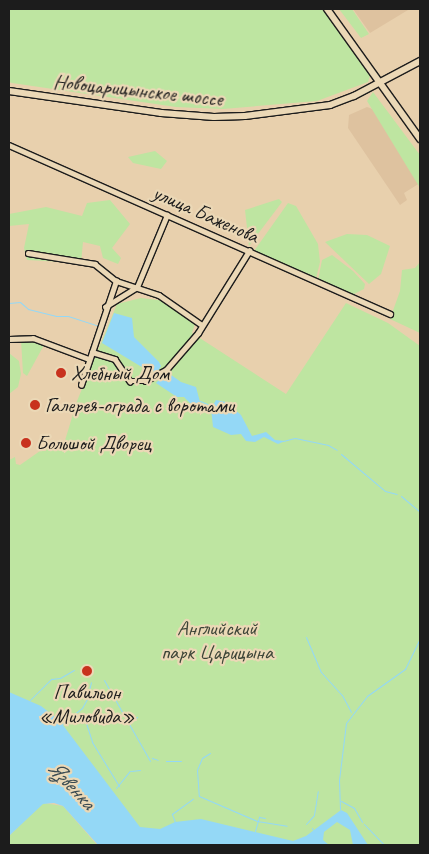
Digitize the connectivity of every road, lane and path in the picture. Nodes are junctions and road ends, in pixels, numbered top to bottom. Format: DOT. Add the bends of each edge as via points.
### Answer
graph roads {
  1 [pos="327,9"];
  2 [pos="420,61"];
  3 [pos="380,84"];
  4 [pos="9,91"];
  5 [pos="420,138"];
  6 [pos="9,145"];
  7 [pos="168,215"];
  8 [pos="249,251"];
  9 [pos="28,253"];
  10 [pos="116,281"];
  11 [pos="137,287"];
  12 [pos="105,307"];
  13 [pos="390,314"];
  14 [pos="202,325"];
  15 [pos="9,339"];
  16 [pos="92,352"];
  17 [pos="90,359"];
  18 [pos="81,385"];
  1 -- 3 [label="main road"];
  2 -- 3 [label="main road, Новоцарицынское шоссе"];
  3 -- 4 [label="main road, Новоцарицынское шоссе" via="317,108 214,117 161,113"];
  3 -- 5 [label="main road"];
  6 -- 7 [label="street, улица Баженова"];
  7 -- 8 [label="street, улица Баженова"];
  7 -- 11 [label="street"];
  8 -- 13 [label="street, улица Баженова"];
  8 -- 14 [label="street"];
  9 -- 10 [label="street" via="87,261"];
  10 -- 11 [label="street"];
  10 -- 12 [label="street"];
  11 -- 12 [label="street"];
  11 -- 14 [label="street" via="160,295"];
  12 -- 16 [label="street"];
  14 -- 16 [label="street" via="180,358 145,381 130,381 115,359"];
  15 -- 17 [label="street" via="32,338"];
  16 -- 17 [label="street"];
  17 -- 18 [label="street"];
}
